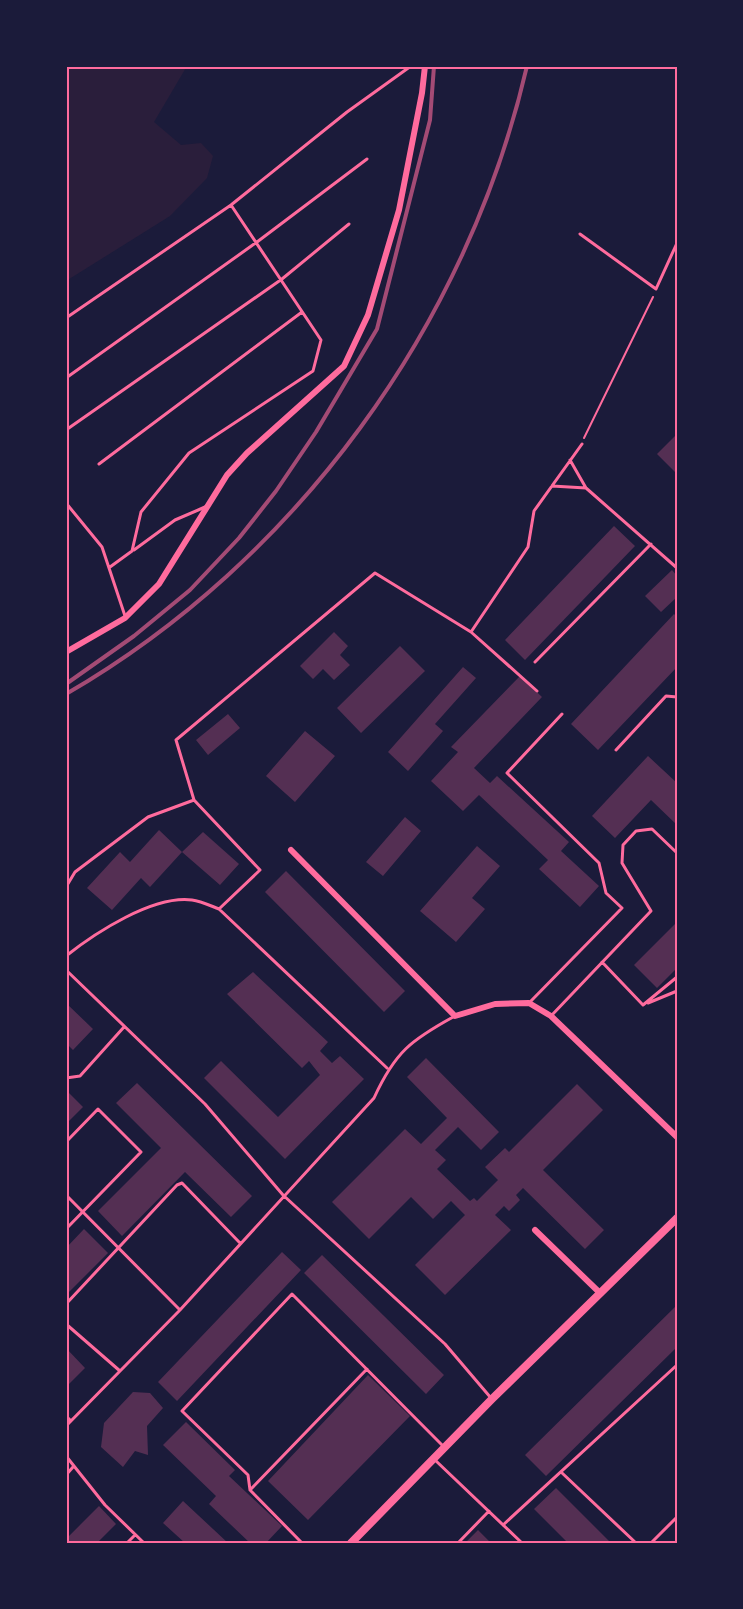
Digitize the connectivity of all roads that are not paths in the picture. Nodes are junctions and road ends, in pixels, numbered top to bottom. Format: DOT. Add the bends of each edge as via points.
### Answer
graph roads {
  1 [pos="411,66"];
  2 [pos="425,66"];
  3 [pos="367,159"];
  4 [pos="231,205"];
  5 [pos="349,224"];
  6 [pos="580,234"];
  7 [pos="257,242"];
  8 [pos="677,243"];
  9 [pos="282,279"];
  10 [pos="302,312"];
  11 [pos="66,318"];
  12 [pos="66,378"];
  13 [pos="66,430"];
  14 [pos="582,444"];
  15 [pos="570,460"];
  16 [pos="99,464"];
  17 [pos="551,486"];
  18 [pos="586,488"];
  19 [pos="66,503"];
  20 [pos="207,506"];
  21 [pos="651,543"];
  22 [pos="132,551"];
  23 [pos="110,567"];
  24 [pos="677,568"];
  25 [pos="125,618"];
  26 [pos="471,632"];
  27 [pos="66,652"];
  28 [pos="535,662"];
  29 [pos="537,691"];
  30 [pos="677,697"];
  31 [pos="562,714"];
  32 [pos="616,750"];
  33 [pos="194,800"];
  34 [pos="291,849"];
  35 [pos="677,853"];
  36 [pos="66,886"];
  37 [pos="219,909"];
  38 [pos="66,956"];
  39 [pos="602,962"];
  40 [pos="66,970"];
  41 [pos="677,977"];
  42 [pos="677,991"];
  43 [pos="529,1003"];
  44 [pos="643,1005"];
  45 [pos="455,1016"];
  46 [pos="551,1016"];
  47 [pos="124,1026"];
  48 [pos="387,1068"];
  49 [pos="66,1078"];
  50 [pos="677,1137"];
  51 [pos="66,1142"];
  52 [pos="66,1195"];
  53 [pos="284,1195"];
  54 [pos="83,1212"];
  55 [pos="677,1218"];
  56 [pos="66,1229"];
  57 [pos="535,1230"];
  58 [pos="240,1244"];
  59 [pos="119,1249"];
  60 [pos="600,1293"];
  61 [pos="66,1304"];
  62 [pos="180,1310"];
  63 [pos="66,1324"];
  64 [pos="677,1365"];
  65 [pos="367,1369"];
  66 [pos="120,1371"];
  67 [pos="492,1399"];
  68 [pos="66,1416"];
  69 [pos="71,1421"];
  70 [pos="66,1426"];
  71 [pos="445,1447"];
  72 [pos="66,1456"];
  73 [pos="434,1458"];
  74 [pos="73,1467"];
  75 [pos="560,1472"];
  76 [pos="66,1475"];
  77 [pos="250,1490"];
  78 [pos="489,1511"];
  79 [pos="677,1517"];
  80 [pos="503,1525"];
  81 [pos="135,1535"];
  82 [pos="128,1543"];
  83 [pos="144,1543"];
  84 [pos="302,1543"];
  85 [pos="351,1543"];
  86 [pos="458,1543"];
  87 [pos="522,1543"];
  88 [pos="636,1543"];
  89 [pos="651,1543"];
  1 -- 4 [label="lane"];
  2 -- 20 [label="street" via="399,210 360,338 344,366 247,453"];
  3 -- 7 [label="lane"];
  4 -- 7 [label="lane"];
  4 -- 11 [label="lane"];
  5 -- 9 [label="lane"];
  6 -- 8 [label="lane" via="656,289"];
  7 -- 9 [label="lane"];
  7 -- 12 [label="lane"];
  9 -- 10 [label="lane"];
  9 -- 13 [label="lane"];
  10 -- 16 [label="lane"];
  10 -- 22 [label="lane" via="321,340 313,371 189,453 141,512"];
  14 -- 15 [label="lane"];
  15 -- 17 [label="lane"];
  15 -- 18 [label="lane"];
  17 -- 18 [label="lane"];
  17 -- 26 [label="lane" via="534,511 528,548"];
  18 -- 21 [label="lane"];
  19 -- 23 [label="lane" via="102,548"];
  20 -- 22 [label="lane" via="175,520"];
  20 -- 25 [label="street" via="159,584"];
  21 -- 24 [label="lane"];
  21 -- 28 [label="lane"];
  22 -- 23 [label="lane"];
  23 -- 25 [label="lane"];
  25 -- 27 [label="street"];
  26 -- 29 [label="lane"];
  26 -- 33 [label="lane" via="375,573 176,740"];
  30 -- 32 [label="lane" via="666,696"];
  31 -- 43 [label="lane" via="507,772 599,863 606,893 622,908"];
  33 -- 36 [label="lane" via="148,817 75,872"];
  33 -- 37 [label="lane" via="260,870"];
  34 -- 45 [label="street"];
  35 -- 39 [label="lane" via="652,829 636,831 623,845 622,862 651,911"];
  37 -- 38 [label="lane" via="191,900 160,904 87,939"];
  37 -- 48 [label="lane"];
  39 -- 44 [label="lane"];
  39 -- 46 [label="lane"];
  40 -- 47 [label="lane"];
  41 -- 44 [label="lane"];
  42 -- 44 [label="lane"];
  43 -- 45 [label="street" via="495,1004"];
  43 -- 46 [label="street"];
  45 -- 48 [label="lane" via="419,1036"];
  46 -- 50 [label="street"];
  47 -- 49 [label="lane" via="80,1076"];
  47 -- 53 [label="lane" via="205,1104"];
  48 -- 53 [label="lane" via="374,1098"];
  51 -- 54 [label="lane" via="98,1109 141,1152"];
  52 -- 54 [label="lane"];
  53 -- 58 [label="lane"];
  53 -- 67 [label="lane" via="446,1344"];
  54 -- 56 [label="lane"];
  54 -- 59 [label="lane"];
  55 -- 60 [label="main road"];
  57 -- 60 [label="street"];
  58 -- 59 [label="lane" via="182,1183"];
  58 -- 62 [label="lane"];
  59 -- 61 [label="lane"];
  59 -- 62 [label="lane"];
  60 -- 67 [label="main road"];
  62 -- 66 [label="lane"];
  63 -- 66 [label="lane"];
  64 -- 75 [label="lane"];
  65 -- 71 [label="lane"];
  65 -- 77 [label="lane"];
  65 -- 77 [label="lane" via="292,1294 182,1411 248,1475"];
  66 -- 69 [label="lane"];
  67 -- 71 [label="main road"];
  68 -- 69 [label="lane"];
  69 -- 70 [label="lane"];
  71 -- 73 [label="main road"];
  72 -- 74 [label="lane"];
  73 -- 78 [label="lane"];
  73 -- 85 [label="main road"];
  74 -- 76 [label="lane"];
  74 -- 81 [label="lane"];
  75 -- 80 [label="lane"];
  75 -- 88 [label="lane"];
  77 -- 84 [label="lane"];
  78 -- 80 [label="lane"];
  78 -- 86 [label="lane"];
  79 -- 89 [label="lane"];
  80 -- 87 [label="lane"];
  81 -- 82 [label="lane"];
  81 -- 83 [label="lane"];
}
